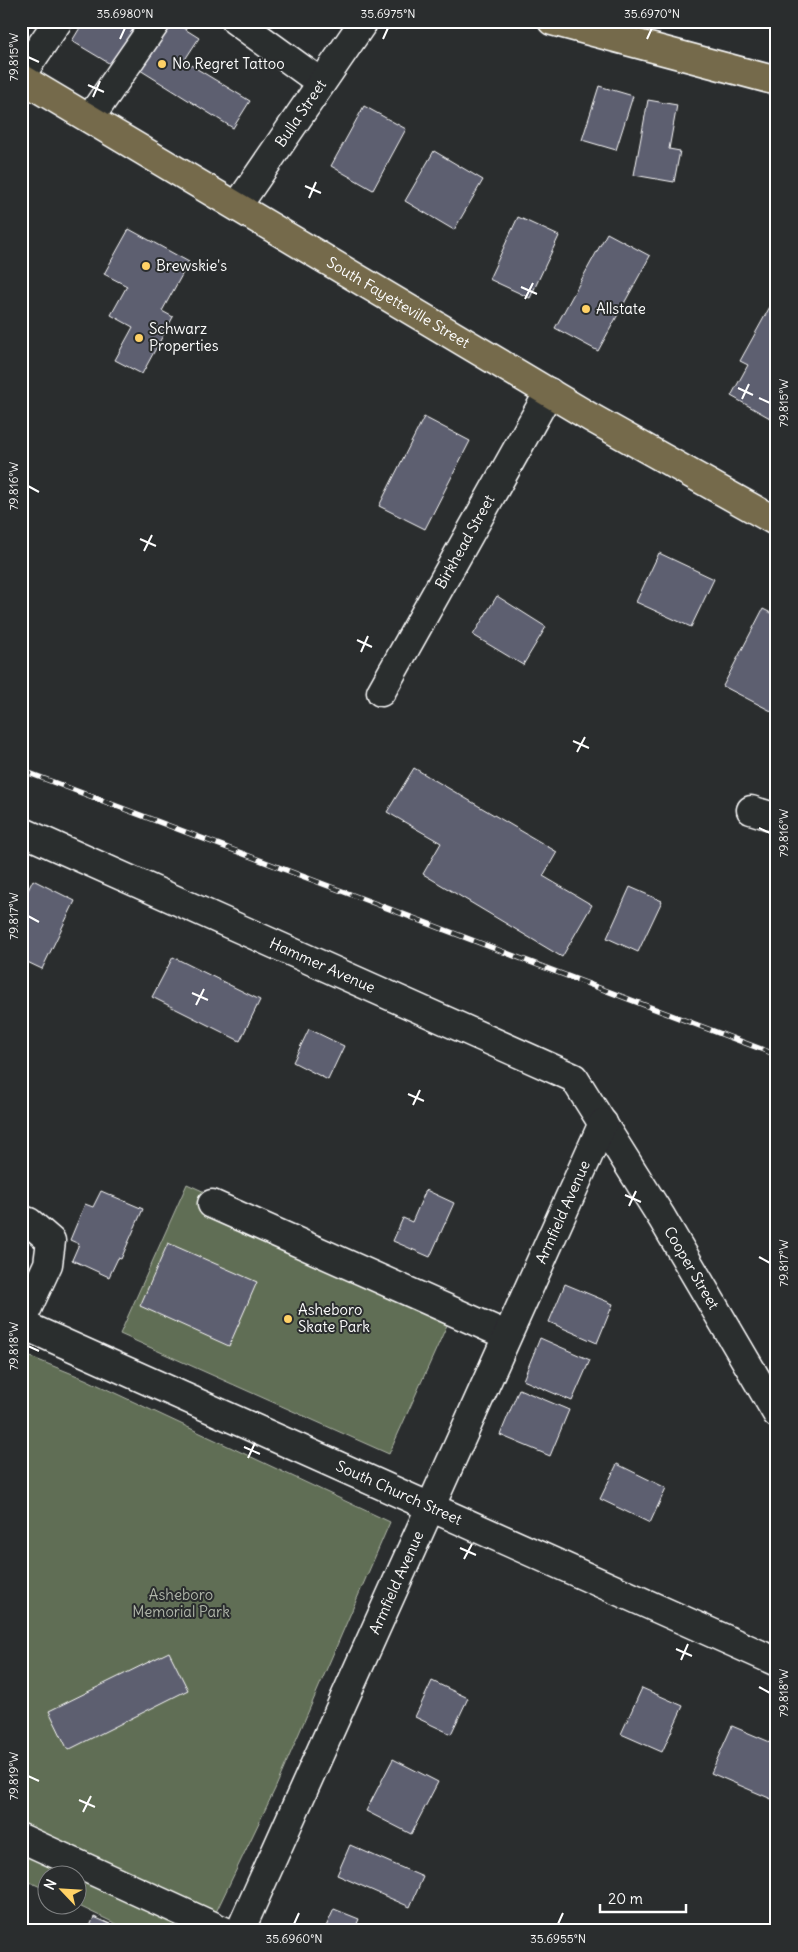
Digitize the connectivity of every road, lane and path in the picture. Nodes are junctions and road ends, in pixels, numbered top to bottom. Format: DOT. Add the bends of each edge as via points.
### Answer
graph roads {
  1 [pos="58,21"];
  2 [pos="157,21"];
  3 [pos="236,21"];
  4 [pos="364,21"];
  5 [pos="552,21"];
  6 [pos="603,29"];
  7 [pos="21,76"];
  8 [pos="777,81"];
  9 [pos="320,82"];
  10 [pos="90,118"];
  11 [pos="238,205"];
  12 [pos="549,392"];
  13 [pos="777,522"];
  14 [pos="381,692"];
  15 [pos="751,810"];
  16 [pos="777,818"];
  17 [pos="21,831"];
  18 [pos="603,1123"];
  19 [pos="212,1204"];
  20 [pos="21,1219"];
  21 [pos="21,1323"];
  22 [pos="506,1335"];
  23 [pos="777,1414"];
  24 [pos="430,1507"];
  25 [pos="777,1662"];
  26 [pos="21,1838"];
  27 [pos="224,1931"];
  28 [pos="240,1931"];
  1 -- 7 [label="street"];
  2 -- 10 [label="street"];
  3 -- 9 [label="street"];
  4 -- 9 [label="street, Bulla Street"];
  5 -- 6 [label="main road"];
  6 -- 8 [label="main road"];
  7 -- 10 [label="main road, South Fayetteville Street"];
  9 -- 11 [label="street, Bulla Street"];
  10 -- 11 [label="main road, South Fayetteville Street"];
  11 -- 12 [label="main road, South Fayetteville Street"];
  12 -- 13 [label="main road, South Fayetteville Street"];
  12 -- 14 [label="street, Birkhead Street"];
  15 -- 16 [label="street"];
  17 -- 18 [label="street, Hammer Avenue" via="574,1078"];
  18 -- 22 [label="street, Armfield Avenue"];
  18 -- 23 [label="street, Cooper Street"];
  19 -- 22 [label="street"];
  20 -- 21 [label="street" via="51,1241 48,1264"];
  21 -- 24 [label="street, South Church Street"];
  22 -- 24 [label="street, Armfield Avenue"];
  24 -- 25 [label="street, South Church Street"];
  24 -- 28 [label="street, Armfield Avenue"];
  26 -- 27 [label="street"];
}
